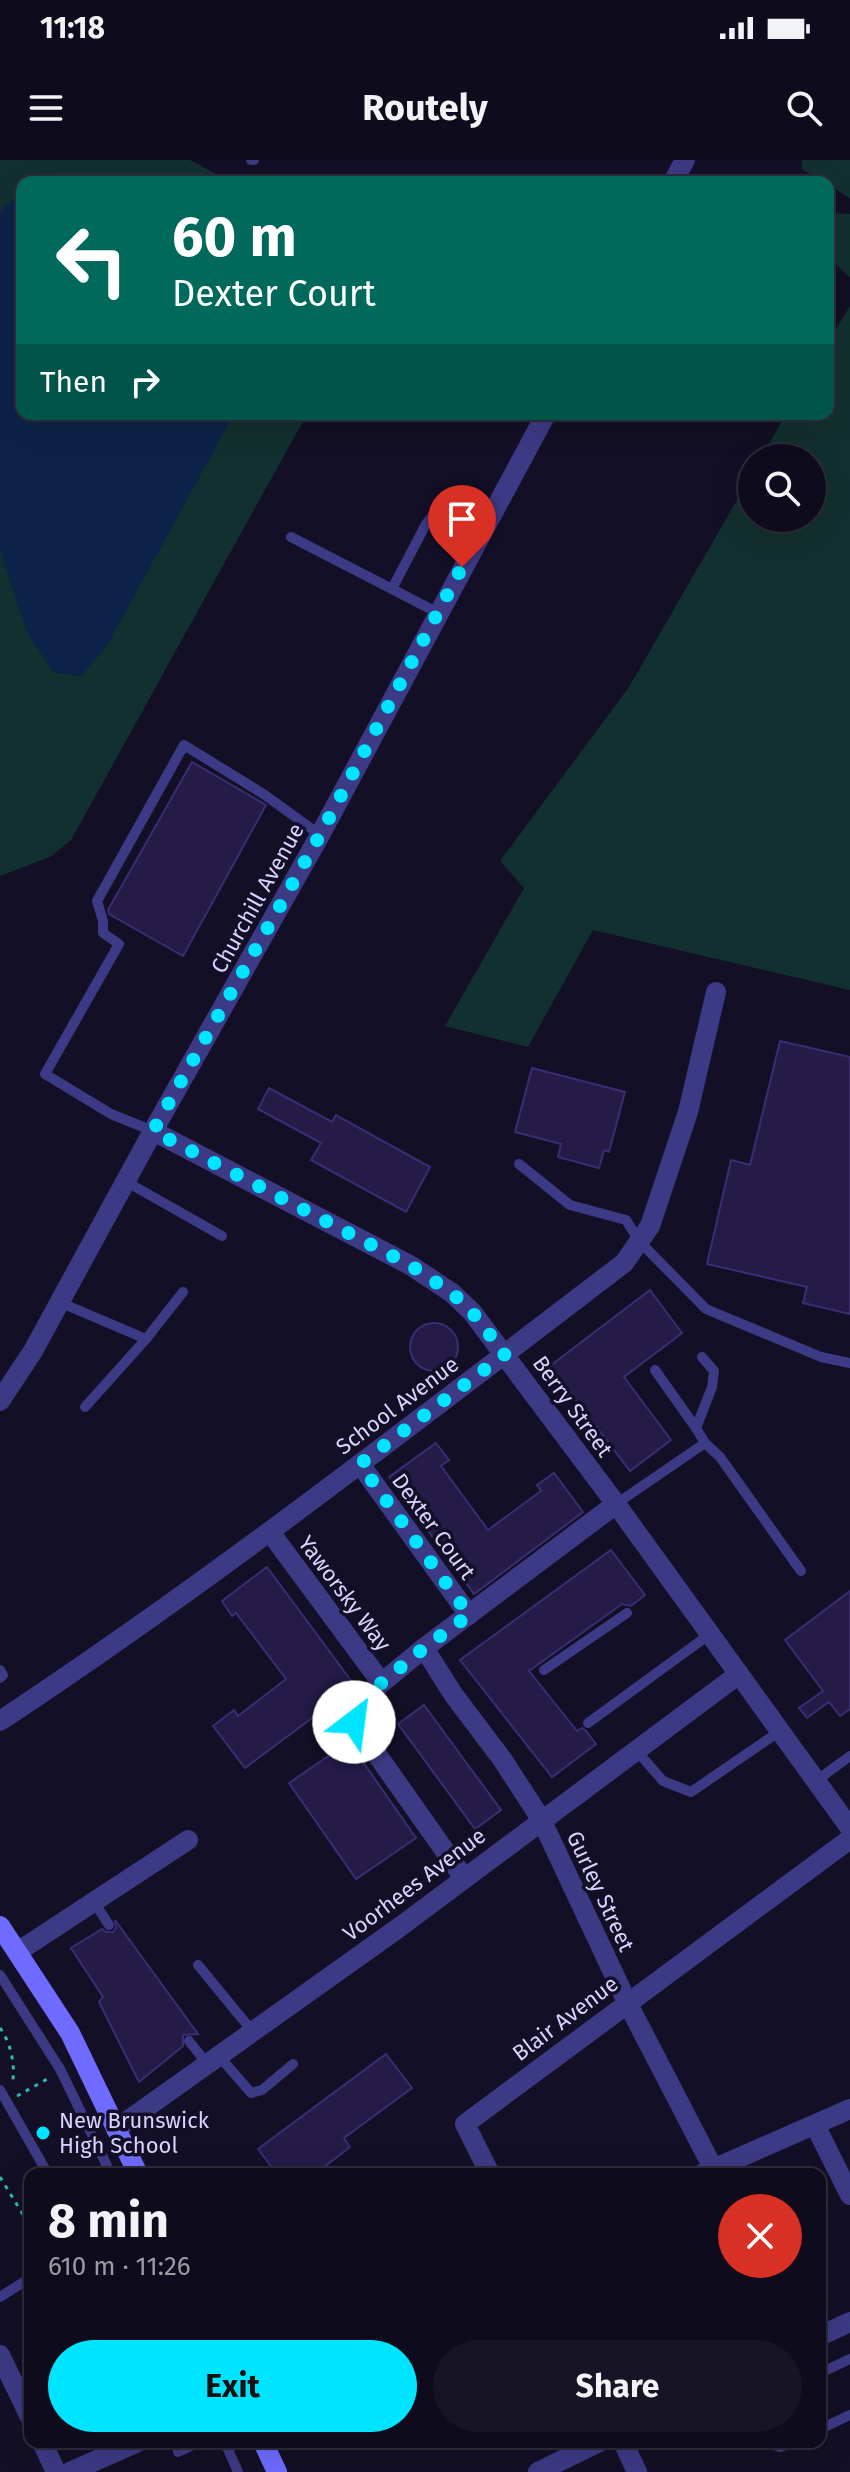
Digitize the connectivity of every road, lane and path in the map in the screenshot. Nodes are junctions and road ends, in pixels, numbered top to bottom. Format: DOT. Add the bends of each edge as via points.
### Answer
graph roads {
  1 [pos="543,420"];
  2 [pos="487,522"];
  3 [pos="291,537"];
  4 [pos="392,589"];
  5 [pos="438,613"];
  6 [pos="320,835"];
  7 [pos="716,992"];
  8 [pos="153,1131"];
  9 [pos="519,1164"];
  10 [pos="125,1181"];
  11 [pos="222,1236"];
  12 [pos="639,1241"];
  13 [pos="183,1292"];
  14 [pos="59,1302"];
  15 [pos="146,1339"];
  16 [pos="505,1354"];
  17 [pos="702,1357"];
  18 [pos="850,1363"];
  19 [pos="655,1370"];
  20 [pos="0,1401"];
  21 [pos="85,1407"];
  22 [pos="696,1428"];
  23 [pos="705,1443"];
  24 [pos="360,1464"];
  25 [pos="616,1504"];
  26 [pos="270,1532"];
  27 [pos="801,1571"];
  28 [pos="627,1613"];
  29 [pos="469,1615"];
  30 [pos="710,1634"];
  31 [pos="424,1648"];
  32 [pos="0,1670"];
  33 [pos="544,1670"];
  34 [pos="739,1674"];
  35 [pos="0,1678"];
  36 [pos="381,1682"];
  37 [pos="0,1721"];
  38 [pos="588,1723"];
  39 [pos="780,1731"];
  40 [pos="636,1750"];
  41 [pos="850,1756"];
  42 [pos="816,1781"];
  43 [pos="541,1819"];
  44 [pos="850,1828"];
  45 [pos="850,1839"];
  46 [pos="188,1840"];
  47 [pos="464,1878"];
  48 [pos="94,1902"];
  49 [pos="109,1925"];
  50 [pos="0,1926"];
  51 [pos="15,1948"];
  52 [pos="198,1965"];
  53 [pos="0,1975"];
  54 [pos="627,2002"];
  55 [pos="0,2028"];
  56 [pos="253,2032"];
  57 [pos="189,2041"];
  58 [pos="214,2060"];
  59 [pos="293,2064"];
  60 [pos="51,2077"];
  61 [pos="0,2090"];
  62 [pos="850,2109"];
  63 [pos="815,2125"];
  64 [pos="116,2129"];
  65 [pos="45,2168"];
  66 [pos="108,2168"];
  67 [pos="135,2168"];
  68 [pos="487,2168"];
  69 [pos="706,2168"];
  70 [pos="714,2168"];
  71 [pos="0,2177"];
  72 [pos="850,2195"];
  73 [pos="24,2216"];
  74 [pos="24,2282"];
  75 [pos="0,2297"];
  76 [pos="850,2322"];
  77 [pos="826,2333"];
  78 [pos="0,2355"];
  79 [pos="850,2359"];
  80 [pos="826,2370"];
  81 [pos="24,2405"];
  82 [pos="850,2415"];
  83 [pos="826,2426"];
  84 [pos="45,2448"];
  85 [pos="124,2448"];
  86 [pos="186,2448"];
  87 [pos="229,2448"];
  88 [pos="266,2448"];
  89 [pos="587,2448"];
  90 [pos="626,2448"];
  91 [pos="178,2452"];
  92 [pos="56,2472"];
  93 [pos="70,2472"];
  94 [pos="238,2472"];
  95 [pos="277,2472"];
  96 [pos="538,2472"];
  97 [pos="637,2472"];
  1 -- 2 [label="street, Churchill Avenue"];
  2 -- 4 [label="lane" via="441,505"];
  2 -- 5 [label="street, Churchill Avenue"];
  3 -- 4 [label="lane"];
  4 -- 5 [label="lane"];
  5 -- 6 [label="street, Churchill Avenue"];
  6 -- 8 [label="street, Churchill Avenue"];
  6 -- 8 [label="lane" via="184,745 97,901 103,933 119,944 45,1074 111,1114"];
  7 -- 12 [label="street, School Avenue" via="688,1112 650,1226"];
  8 -- 10 [label="street, Churchill Avenue"];
  8 -- 16 [label="street, Berry Street" via="410,1265 462,1302"];
  9 -- 12 [label="lane" via="570,1205 626,1220"];
  10 -- 11 [label="lane"];
  10 -- 14 [label="street, Churchill Avenue"];
  12 -- 16 [label="street, School Avenue" via="624,1263"];
  12 -- 18 [label="lane" via="706,1309 821,1357"];
  13 -- 15 [label="lane"];
  14 -- 15 [label="lane"];
  14 -- 20 [label="street, Churchill Avenue"];
  15 -- 21 [label="lane"];
  16 -- 24 [label="street, School Avenue"];
  16 -- 25 [label="street, Berry Street"];
  17 -- 22 [label="lane" via="714,1371"];
  19 -- 22 [label="lane"];
  22 -- 23 [label="lane"];
  23 -- 25 [label="lane"];
  23 -- 27 [label="lane"];
  24 -- 26 [label="street, School Avenue"];
  24 -- 29 [label="street, Dexter Court"];
  25 -- 29 [label="street"];
  25 -- 30 [label="street, Berry Street"];
  26 -- 36 [label="street, Yaworsky Way"];
  26 -- 37 [label="street, School Avenue"];
  28 -- 33 [label="lane"];
  29 -- 31 [label="street"];
  30 -- 34 [label="street, Berry Street"];
  30 -- 38 [label="lane"];
  31 -- 36 [label="street"];
  31 -- 43 [label="street, Gurley Street"];
  32 -- 35 [label="lane"];
  34 -- 39 [label="street, Berry Street"];
  34 -- 40 [label="street, Voorhees Avenue"];
  36 -- 47 [label="street" via="357,1703 354,1722"];
  39 -- 40 [label="lane" via="691,1792 663,1781"];
  39 -- 42 [label="street, Berry Street"];
  40 -- 43 [label="street, Voorhees Avenue"];
  41 -- 42 [label="lane"];
  42 -- 44 [label="street, Berry Street"];
  43 -- 47 [label="street, Voorhees Avenue"];
  43 -- 54 [label="street, Gurley Street"];
  45 -- 54 [label="street, Blair Avenue"];
  46 -- 48 [label="street"];
  47 -- 56 [label="street, Voorhees Avenue"];
  48 -- 49 [label="lane"];
  48 -- 51 [label="street" via="25,1947"];
  50 -- 51 [label="main road"];
  51 -- 64 [label="main road" via="70,2033"];
  52 -- 56 [label="lane"];
  53 -- 66 [label="lane" via="60,2069"];
  54 -- 68 [label="street, Blair Avenue" via="465,2124"];
  54 -- 69 [label="street, Gurley Street"];
  55 -- 60 [label="path" via="12,2057 15,2097"];
  56 -- 58 [label="street, Voorhees Avenue"];
  57 -- 58 [label="lane"];
  58 -- 59 [label="lane" via="251,2093"];
  58 -- 64 [label="street, Voorhees Avenue"];
  61 -- 65 [label="lane"];
  62 -- 63 [label="street"];
  63 -- 70 [label="street"];
  63 -- 72 [label="street"];
  64 -- 67 [label="main road"];
  71 -- 73 [label="path"];
  74 -- 75 [label="lane"];
  76 -- 77 [label="street"];
  78 -- 81 [label="street"];
  79 -- 80 [label="lane"];
  82 -- 83 [label="lane"];
  84 -- 92 [label="street"];
  85 -- 93 [label="street"];
  86 -- 91 [label="lane"];
  87 -- 94 [label="lane"];
  88 -- 95 [label="main road"];
  89 -- 96 [label="street"];
  90 -- 97 [label="street"];
}
